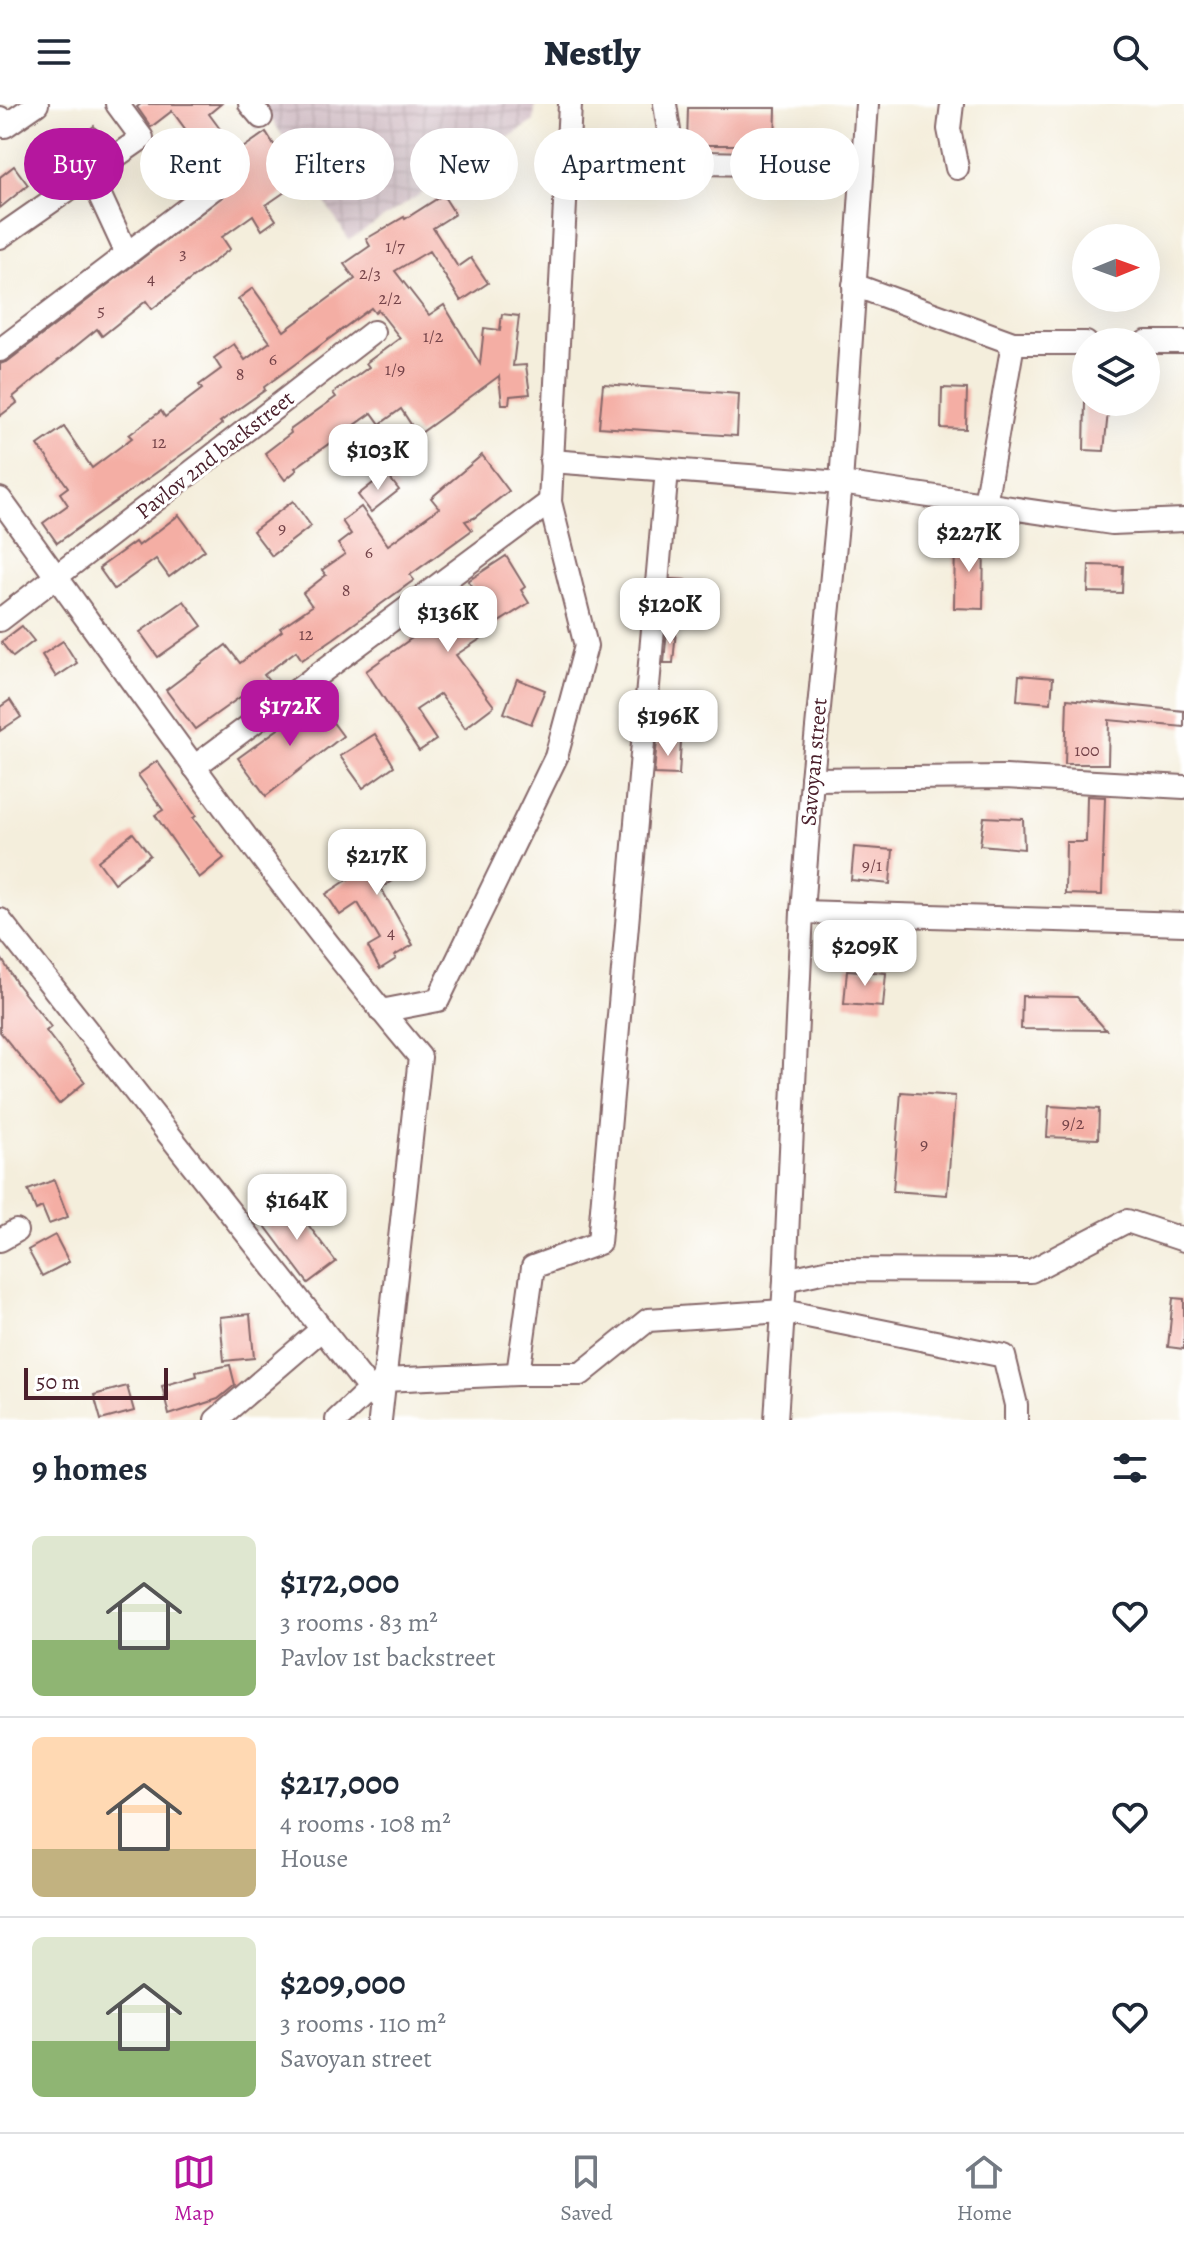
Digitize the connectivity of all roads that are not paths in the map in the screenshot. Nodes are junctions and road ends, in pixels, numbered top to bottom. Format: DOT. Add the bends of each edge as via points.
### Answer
graph roads {
  1 [pos="37,104"];
  2 [pos="117,104"];
  3 [pos="570,104"];
  4 [pos="665,104"];
  5 [pos="867,104"];
  6 [pos="952,104"];
  7 [pos="0,118"];
  8 [pos="569,128"];
  9 [pos="669,128"];
  10 [pos="124,150"];
  11 [pos="957,168"];
  12 [pos="53,200"];
  13 [pos="102,200"];
  14 [pos="198,200"];
  15 [pos="565,200"];
  16 [pos="0,237"];
  17 [pos="127,254"];
  18 [pos="854,285"];
  19 [pos="373,332"];
  20 [pos="1160,342"];
  21 [pos="1184,342"];
  22 [pos="1013,343"];
  23 [pos="1072,343"];
  24 [pos="0,350"];
  25 [pos="551,461"];
  26 [pos="667,470"];
  27 [pos="841,483"];
  28 [pos="0,499"];
  29 [pos="550,502"];
  30 [pos="985,504"];
  31 [pos="1184,520"];
  32 [pos="57,577"];
  33 [pos="0,620"];
  34 [pos="194,767"];
  35 [pos="812,779"];
  36 [pos="1184,787"];
  37 [pos="802,912"];
  38 [pos="0,920"];
  39 [pos="1184,924"];
  40 [pos="381,1011"];
  41 [pos="1184,1240"];
  42 [pos="785,1280"];
  43 [pos="783,1311"];
  44 [pos="322,1329"];
  45 [pos="518,1374"];
  46 [pos="378,1398"];
  47 [pos="216,1420"];
  48 [pos="337,1420"];
  49 [pos="776,1420"];
  50 [pos="1016,1420"];
  1 -- 7 [label="street" via="5,126"];
  2 -- 10 [label="street" via="142,138"];
  3 -- 8 [label="street"];
  4 -- 9 [label="street"];
  5 -- 18 [label="street, Savoyan street"];
  6 -- 11 [label="street" via="949,129"];
  12 -- 16 [label="street"];
  13 -- 17 [label="street"];
  14 -- 17 [label="street"];
  15 -- 25 [label="street"];
  17 -- 24 [label="street"];
  18 -- 22 [label="street"];
  18 -- 27 [label="street, Savoyan street"];
  19 -- 32 [label="street, Pavlov 2nd backstreet"];
  20 -- 21 [label="street"];
  22 -- 23 [label="street"];
  22 -- 30 [label="street"];
  25 -- 26 [label="street"];
  25 -- 29 [label="street"];
  26 -- 27 [label="street"];
  26 -- 45 [label="street" via="599,1243 533,1267"];
  27 -- 30 [label="street"];
  27 -- 35 [label="street, Savoyan street"];
  28 -- 32 [label="street"];
  29 -- 34 [label="street"];
  29 -- 40 [label="street" via="586,646 556,757 438,1000"];
  30 -- 31 [label="street" via="1112,523"];
  32 -- 33 [label="street, Pavlov 2nd backstreet"];
  32 -- 34 [label="street"];
  34 -- 40 [label="street"];
  35 -- 36 [label="street" via="1005,777"];
  35 -- 37 [label="street, Savoyan street"];
  37 -- 39 [label="street"];
  37 -- 42 [label="street, Savoyan street"];
  38 -- 44 [label="street"];
  40 -- 46 [label="street" via="420,1057"];
  41 -- 42 [label="street" via="1127,1221 1031,1271 830,1270"];
  42 -- 43 [label="street, Savoyan street"];
  43 -- 45 [label="street" via="648,1320 581,1374"];
  43 -- 49 [label="street, Savoyan street"];
  43 -- 50 [label="street" via="1004,1356"];
  44 -- 46 [label="street"];
  44 -- 47 [label="street"];
  45 -- 46 [label="street"];
  46 -- 48 [label="street"];
}
